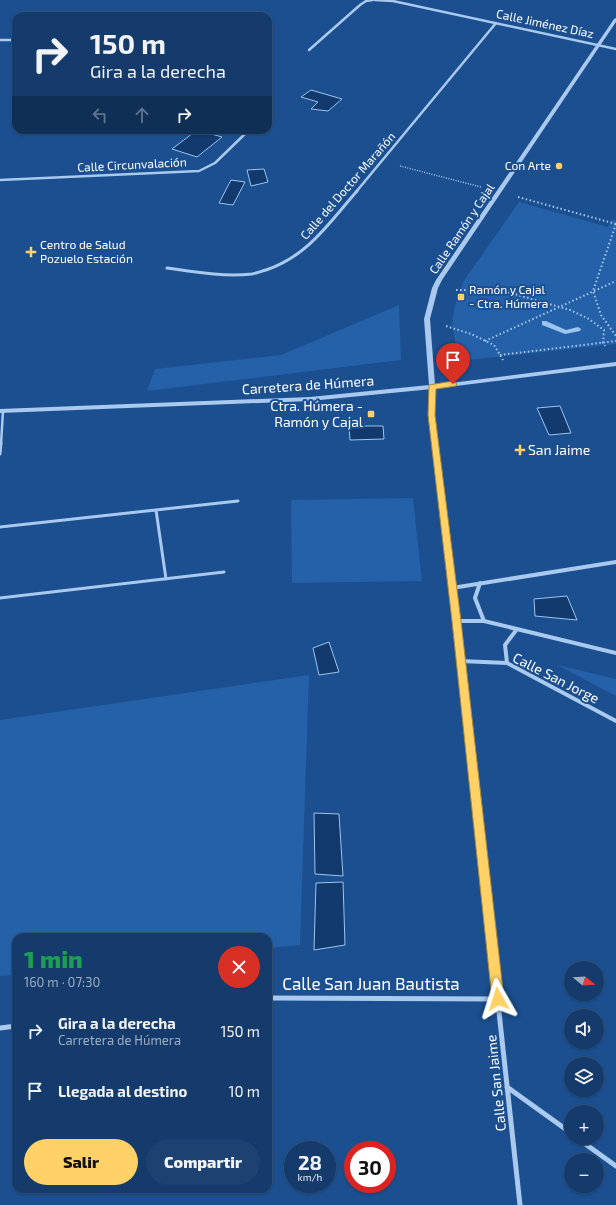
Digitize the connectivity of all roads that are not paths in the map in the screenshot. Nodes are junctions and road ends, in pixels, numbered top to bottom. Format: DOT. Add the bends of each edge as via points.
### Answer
graph roads {
  1 [pos="374,0"];
  2 [pos="616,19"];
  3 [pos="496,23"];
  4 [pos="0,40"];
  5 [pos="12,40"];
  6 [pos="598,45"];
  7 [pos="616,49"];
  8 [pos="310,50"];
  9 [pos="245,134"];
  10 [pos="0,180"];
  11 [pos="167,268"];
  12 [pos="616,364"];
  13 [pos="432,387"];
  14 [pos="1,411"];
  15 [pos="0,454"];
  16 [pos="238,501"];
  17 [pos="156,510"];
  18 [pos="0,527"];
  19 [pos="616,562"];
  20 [pos="224,572"];
  21 [pos="166,579"];
  22 [pos="480,583"];
  23 [pos="452,588"];
  24 [pos="0,598"];
  25 [pos="456,621"];
  26 [pos="484,621"];
  27 [pos="517,629"];
  28 [pos="616,653"];
  29 [pos="460,661"];
  30 [pos="507,663"];
  31 [pos="616,721"];
  32 [pos="272,998"];
  33 [pos="498,999"];
  34 [pos="12,1026"];
  35 [pos="0,1028"];
  36 [pos="507,1087"];
  37 [pos="564,1129"];
  38 [pos="587,1145"];
  39 [pos="616,1166"];
  40 [pos="520,1205"];
  1 -- 3 [label="street, Calle Jiménez Díaz" via="393,1"];
  1 -- 8 [label="street, Calle Jiménez Díaz" via="360,5"];
  2 -- 6 [label="street, Calle Ramón y Cajal"];
  3 -- 6 [label="street, Calle Jiménez Díaz"];
  3 -- 11 [label="street, Calle del Doctor Marañón" via="382,162 314,241 298,254 274,267 253,274 221,275"];
  4 -- 5 [label="street"];
  6 -- 7 [label="street, Calle Jiménez Díaz"];
  6 -- 13 [label="street, Calle Ramón y Cajal" via="439,280 428,319"];
  9 -- 10 [label="street, Calle Circunvalación" via="215,163 199,171"];
  12 -- 13 [label="street, Carretera de Húmera"];
  13 -- 14 [label="street, Carretera de Húmera" via="310,399"];
  13 -- 23 [label="street, Calle San Jaime" via="431,415"];
  14 -- 15 [label="lane"];
  16 -- 17 [label="lane"];
  17 -- 18 [label="lane"];
  17 -- 21 [label="lane"];
  19 -- 22 [label="street"];
  20 -- 21 [label="lane"];
  21 -- 24 [label="lane"];
  22 -- 23 [label="street"];
  22 -- 26 [label="street" via="475,598"];
  23 -- 25 [label="street, Calle San Jaime"];
  25 -- 26 [label="street"];
  25 -- 29 [label="street, Calle San Jaime"];
  26 -- 27 [label="street"];
  27 -- 28 [label="street"];
  27 -- 30 [label="street" via="505,645"];
  29 -- 30 [label="street, Calle San Jorge"];
  29 -- 33 [label="street, Calle San Jaime"];
  30 -- 31 [label="street, Calle San Jorge"];
  32 -- 33 [label="street, Calle San Juan Bautista"];
  33 -- 36 [label="street, Calle San Jaime"];
  34 -- 35 [label="street"];
  36 -- 37 [label="street"];
  36 -- 40 [label="street, Calle San Jaime"];
  38 -- 39 [label="street"];
}
